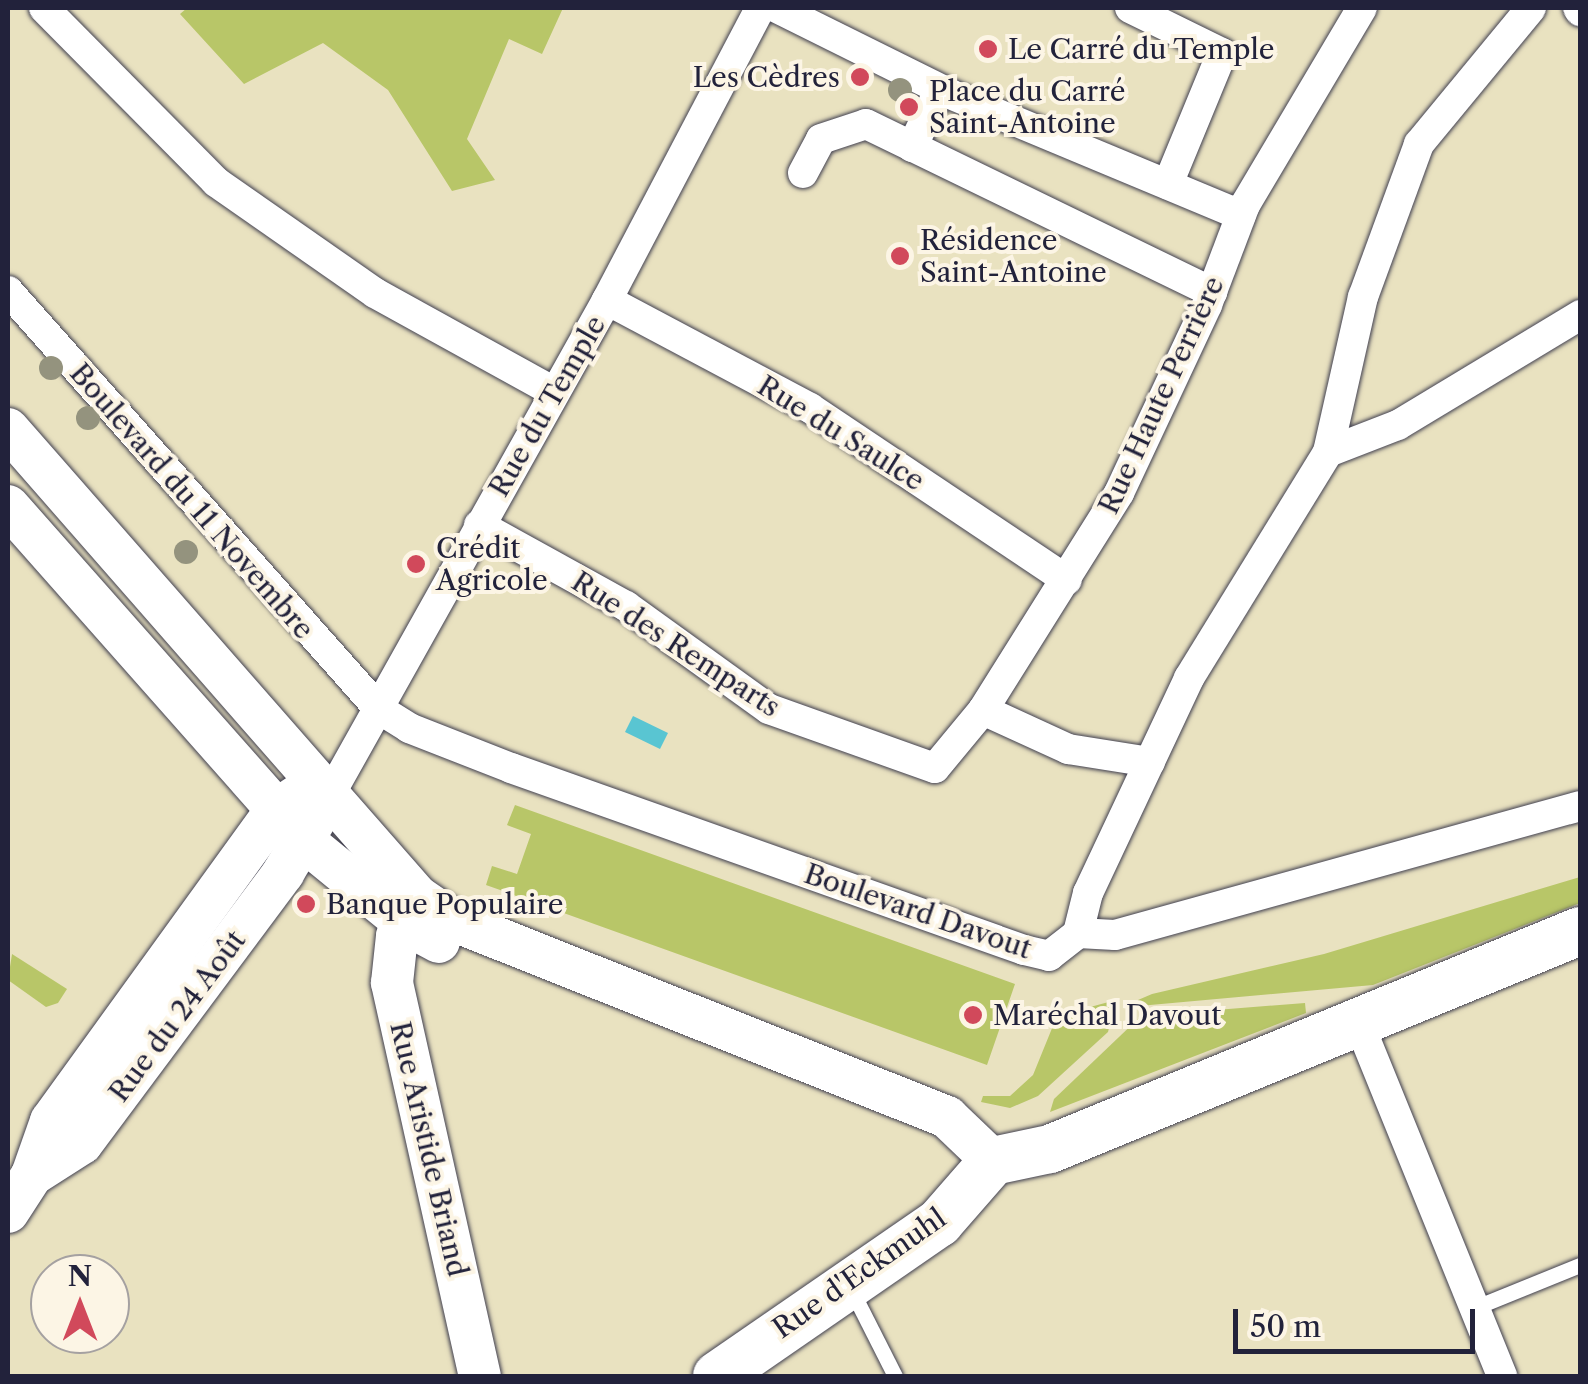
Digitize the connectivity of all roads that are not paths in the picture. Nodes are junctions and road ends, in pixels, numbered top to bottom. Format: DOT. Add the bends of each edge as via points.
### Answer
graph roads {
  1 [pos="44,8"];
  2 [pos="760,8"];
  3 [pos="776,8"];
  4 [pos="1130,8"];
  5 [pos="1362,8"];
  6 [pos="1531,8"];
  7 [pos="940,89"];
  8 [pos="912,147"];
  9 [pos="803,173"];
  10 [pos="1168,184"];
  11 [pos="1240,216"];
  12 [pos="8,291"];
  13 [pos="1212,292"];
  14 [pos="607,300"];
  15 [pos="1580,315"];
  16 [pos="554,392"];
  17 [pos="8,429"];
  18 [pos="1328,452"];
  19 [pos="8,506"];
  20 [pos="479,525"];
  21 [pos="1067,580"];
  22 [pos="379,710"];
  23 [pos="983,710"];
  24 [pos="1150,762"];
  25 [pos="934,768"];
  26 [pos="320,792"];
  27 [pos="1580,806"];
  28 [pos="289,825"];
  29 [pos="452,920"];
  30 [pos="407,924"];
  31 [pos="1580,930"];
  32 [pos="1078,933"];
  33 [pos="1358,1021"];
  34 [pos="993,1161"];
  35 [pos="20,1167"];
  36 [pos="8,1212"];
  37 [pos="1580,1265"];
  38 [pos="848,1284"];
  39 [pos="1474,1308"];
  40 [pos="480,1376"];
  41 [pos="717,1376"];
  42 [pos="895,1376"];
  43 [pos="1502,1376"];
  1 -- 16 [label="street" via="216,182 375,293"];
  2 -- 14 [label="street, Rue du Temple"];
  3 -- 7 [label="street"];
  4 -- 10 [label="street" via="1222,53"];
  5 -- 11 [label="street, Rue Haute Perrière"];
  6 -- 18 [label="street" via="1419,144 1363,296"];
  7 -- 8 [label="street"];
  7 -- 10 [label="street"];
  8 -- 9 [label="street" via="866,124 821,139"];
  8 -- 13 [label="street"];
  10 -- 11 [label="street"];
  11 -- 13 [label="street, Rue Haute Perrière"];
  12 -- 22 [label="street, Boulevard du 11 Novembre"];
  13 -- 21 [label="street, Rue Haute Perrière" via="1119,493"];
  14 -- 16 [label="street, Rue du Temple"];
  14 -- 21 [label="street, Rue du Saulce" via="810,408"];
  15 -- 18 [label="street" via="1398,425"];
  16 -- 20 [label="street, Rue du Temple"];
  17 -- 26 [label="main road"];
  18 -- 24 [label="street" via="1189,678"];
  19 -- 28 [label="main road"];
  20 -- 22 [label="street, Rue du Temple"];
  20 -- 25 [label="street, Rue des Remparts" via="626,606 769,710"];
  21 -- 23 [label="street, Rue Haute Perrière"];
  22 -- 26 [label="street, Rue du Temple"];
  22 -- 32 [label="street, Boulevard Davout" via="511,768 1024,950 1048,956"];
  23 -- 24 [label="street" via="1068,750"];
  23 -- 25 [label="street, Rue Haute Perrière"];
  24 -- 32 [label="street" via="1088,893"];
  26 -- 28 [label="main road, Rue du 24 Août"];
  26 -- 29 [label="main road" via="418,896"];
  27 -- 32 [label="street, Boulevard Davout" via="1115,935"];
  28 -- 30 [label="main road"];
  28 -- 35 [label="main road, Rue du 24 Août" via="82,1144"];
  29 -- 30 [label="main road"];
  29 -- 34 [label="main road" via="947,1117"];
  30 -- 34 [label="main road" via="558,993"];
  30 -- 40 [label="main road, Rue Aristide Briand" via="397,936 392,984"];
  31 -- 33 [label="main road"];
  33 -- 34 [label="main road" via="1050,1150"];
  33 -- 39 [label="street"];
  34 -- 38 [label="main road, Rue d'Eckmuhl" via="939,1223"];
  35 -- 36 [label="main road, Rue du 24 Août"];
  37 -- 39 [label="lane"];
  38 -- 41 [label="main road, Rue d'Eckmuhl"];
  38 -- 42 [label="lane"];
  39 -- 43 [label="street"];
}
